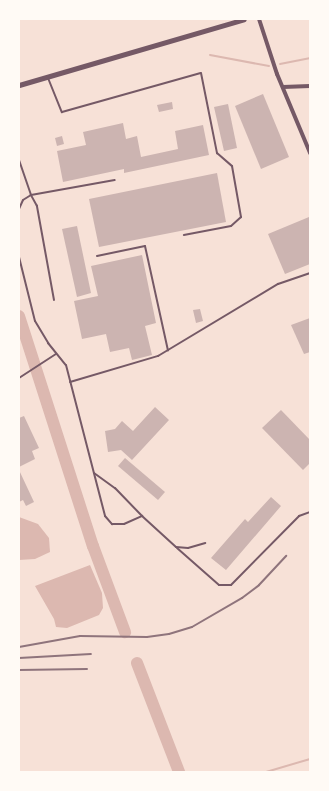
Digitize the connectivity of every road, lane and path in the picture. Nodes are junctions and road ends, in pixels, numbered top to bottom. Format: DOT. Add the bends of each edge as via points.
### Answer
graph roads {
  1 [pos="244,19"];
  2 [pos="259,19"];
  3 [pos="48,77"];
  4 [pos="19,85"];
  5 [pos="310,86"];
  6 [pos="283,87"];
  7 [pos="310,153"];
  8 [pos="19,160"];
  9 [pos="115,180"];
  10 [pos="31,195"];
  11 [pos="19,209"];
  12 [pos="184,235"];
  13 [pos="97,256"];
  14 [pos="19,257"];
  15 [pos="310,272"];
  16 [pos="54,300"];
  17 [pos="168,350"];
  18 [pos="56,354"];
  19 [pos="19,378"];
  20 [pos="70,382"];
  21 [pos="93,473"];
  22 [pos="310,512"];
  23 [pos="142,516"];
  24 [pos="205,543"];
  25 [pos="176,547"];
  1 -- 3 [label="street"];
  2 -- 6 [label="street"];
  3 -- 4 [label="street"];
  3 -- 12 [label="lane" via="62,112 201,73 217,153 232,166 241,217 230,226"];
  5 -- 6 [label="street"];
  6 -- 7 [label="street"];
  8 -- 10 [label="lane"];
  9 -- 10 [label="lane"];
  10 -- 11 [label="lane" via="23,200"];
  10 -- 16 [label="lane" via="37,206"];
  13 -- 17 [label="lane" via="145,246"];
  14 -- 18 [label="lane" via="35,321"];
  15 -- 17 [label="lane" via="278,284"];
  17 -- 20 [label="lane" via="115,371"];
  18 -- 19 [label="lane"];
  18 -- 20 [label="lane" via="66,365"];
  20 -- 21 [label="lane"];
  21 -- 23 [label="lane" via="115,488"];
  21 -- 23 [label="lane" via="105,516 112,524 124,524"];
  22 -- 25 [label="lane" via="299,516 231,585 219,585"];
  23 -- 25 [label="lane"];
  24 -- 25 [label="lane" via="188,548"];
}
